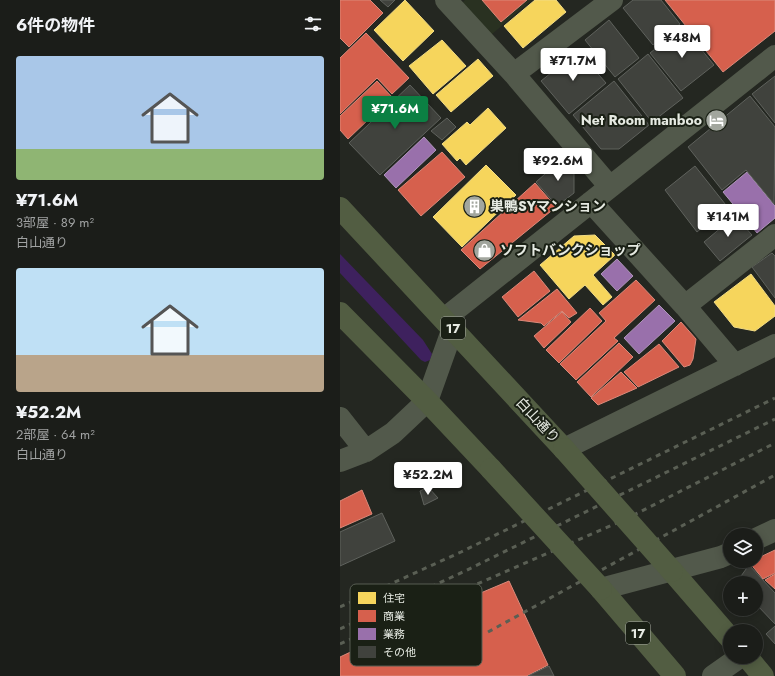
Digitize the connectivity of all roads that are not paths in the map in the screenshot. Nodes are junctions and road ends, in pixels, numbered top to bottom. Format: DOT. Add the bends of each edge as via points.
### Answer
graph roads {
  1 [pos="446,0"];
  2 [pos="612,0"];
  3 [pos="775,56"];
  4 [pos="514,74"];
  5 [pos="610,187"];
  6 [pos="591,202"];
  7 [pos="340,208"];
  8 [pos="775,235"];
  9 [pos="685,306"];
  10 [pos="340,313"];
  11 [pos="448,324"];
  12 [pos="775,345"];
  13 [pos="735,365"];
  14 [pos="427,401"];
  15 [pos="340,418"];
  16 [pos="564,449"];
  17 [pos="366,451"];
  18 [pos="340,461"];
  19 [pos="775,530"];
  20 [pos="763,536"];
  21 [pos="723,556"];
  22 [pos="672,571"];
  23 [pos="601,589"];
  24 [pos="723,630"];
  25 [pos="730,664"];
  26 [pos="742,664"];
  27 [pos="752,664"];
  28 [pos="675,676"];
  29 [pos="713,676"];
  30 [pos="739,676"];
  31 [pos="763,676"];
  1 -- 4 [label="street"];
  2 -- 4 [label="street"];
  3 -- 5 [label="street"];
  4 -- 5 [label="street"];
  5 -- 6 [label="street"];
  6 -- 9 [label="street"];
  6 -- 11 [label="street"];
  7 -- 11 [label="highway, 白山通り / 17"];
  8 -- 9 [label="street"];
  9 -- 13 [label="street"];
  10 -- 14 [label="highway, 17"];
  11 -- 14 [label="street"];
  11 -- 16 [label="highway, 白山通り / 17"];
  12 -- 13 [label="street"];
  13 -- 16 [label="street"];
  14 -- 17 [label="street" via="393,433"];
  14 -- 23 [label="highway, 17, bridge"];
  15 -- 17 [label="street"];
  16 -- 22 [label="highway, 白山通り / 17, bridge"];
  17 -- 18 [label="street"];
  19 -- 20 [label="street"];
  21 -- 22 [label="street"];
  22 -- 23 [label="street"];
  22 -- 24 [label="highway, 白山通り / 17"];
  23 -- 28 [label="highway, 17"];
  25 -- 29 [label="street"];
  26 -- 30 [label="street"];
  27 -- 31 [label="highway"];
}
